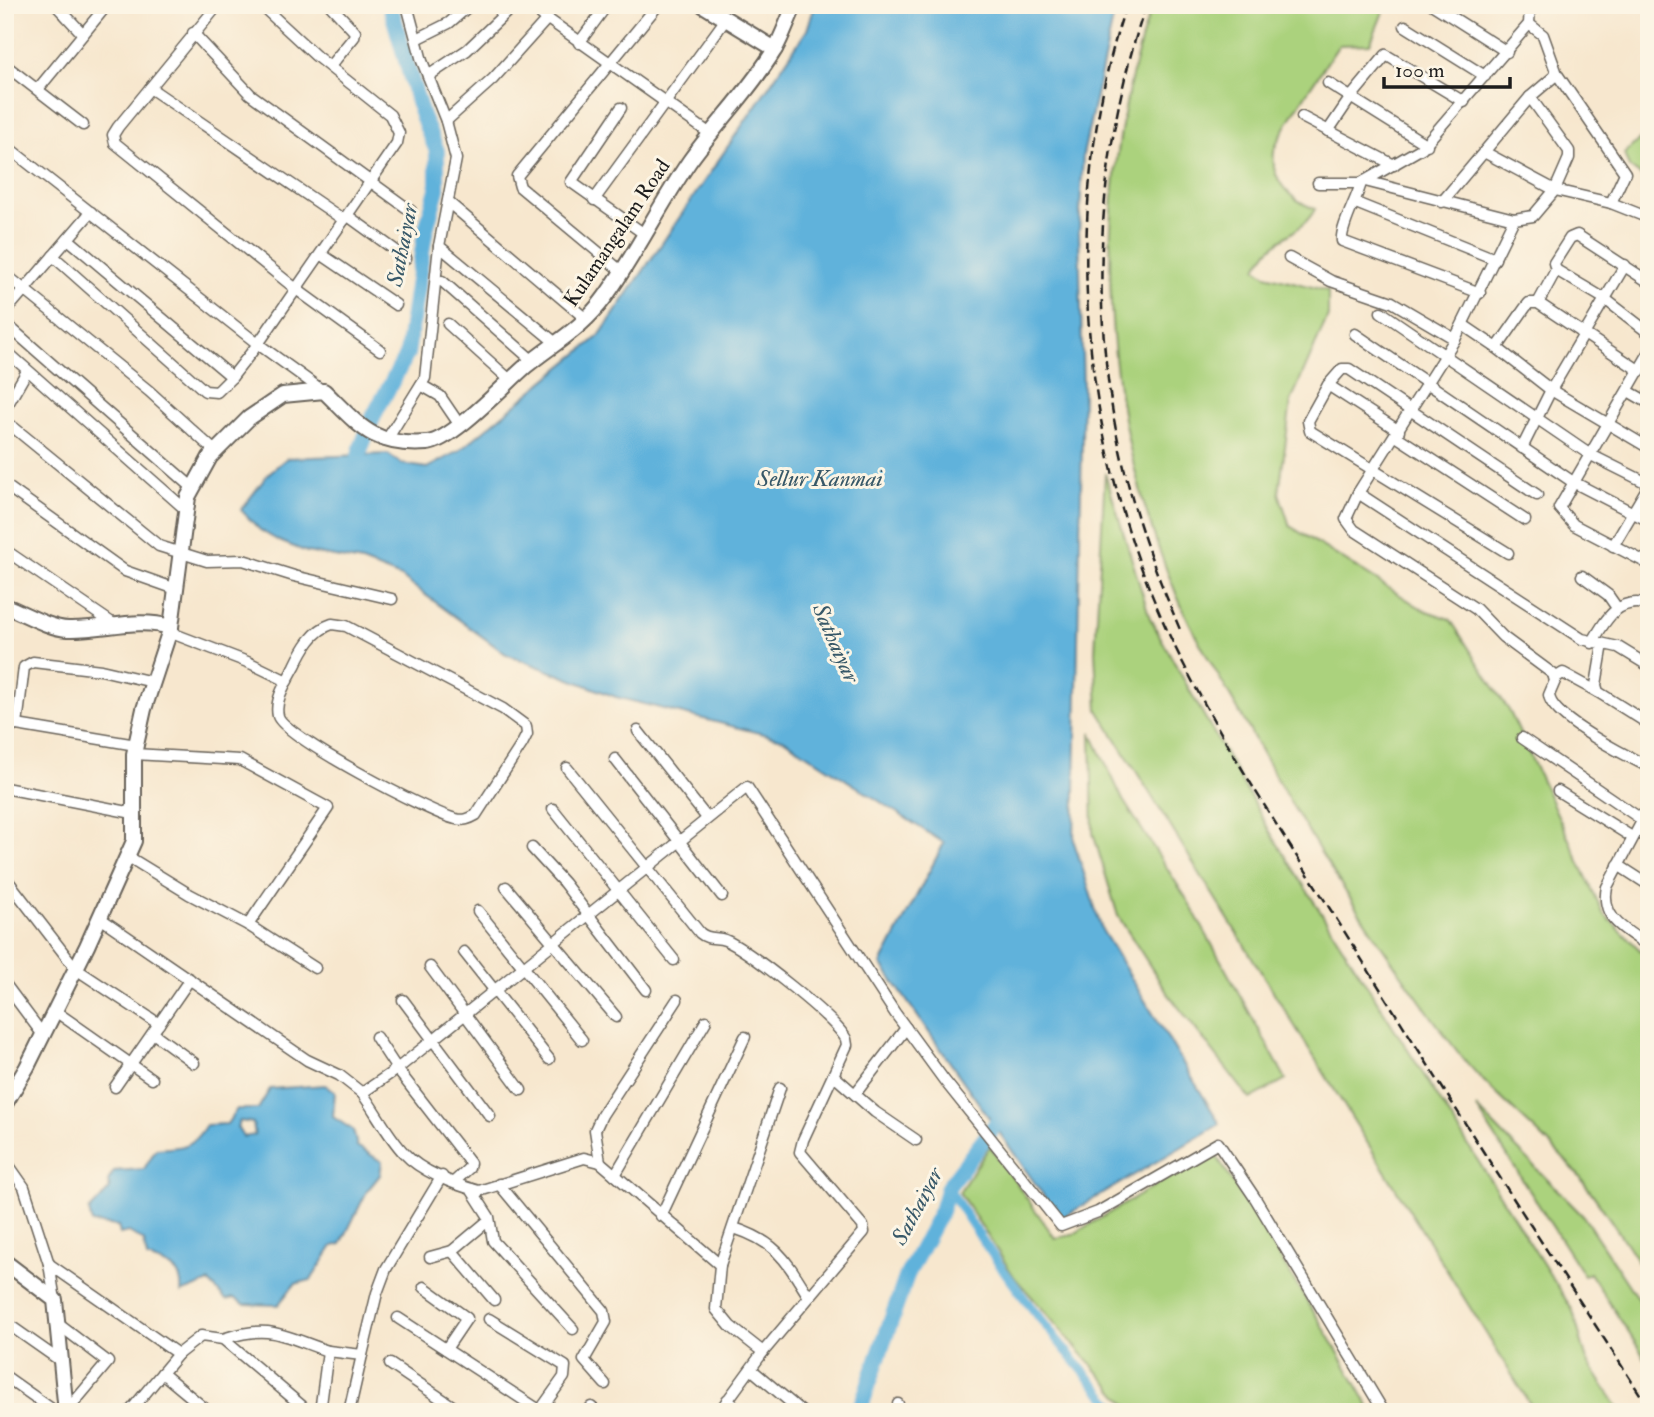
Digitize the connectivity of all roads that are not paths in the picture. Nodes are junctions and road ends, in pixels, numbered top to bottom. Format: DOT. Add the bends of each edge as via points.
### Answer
graph roads {
  1 [pos="56,5"];
  2 [pos="107,5"];
  3 [pos="218,5"];
  4 [pos="261,5"];
  5 [pos="330,5"];
  6 [pos="407,5"];
  7 [pos="470,5"];
  8 [pos="514,5"];
  9 [pos="528,5"];
  10 [pos="607,5"];
  11 [pos="658,5"];
  12 [pos="703,5"];
  13 [pos="795,5"];
  14 [pos="1433,5"];
  15 [pos="1530,5"];
  16 [pos="547,19"];
  17 [pos="726,19"];
  18 [pos="1530,24"];
  19 [pos="1405,26"];
  20 [pos="82,33"];
  21 [pos="193,33"];
  22 [pos="417,39"];
  23 [pos="579,43"];
  24 [pos="775,49"];
  25 [pos="1507,52"];
  26 [pos="609,64"];
  27 [pos="5,65"];
  28 [pos="331,65"];
  29 [pos="1557,74"];
  30 [pos="428,76"];
  31 [pos="1485,76"];
  32 [pos="1328,83"];
  33 [pos="150,88"];
  34 [pos="38,89"];
  35 [pos="1351,97"];
  36 [pos="1530,97"];
  37 [pos="664,102"];
  38 [pos="1464,102"];
  39 [pos="621,108"];
  40 [pos="1302,117"];
  41 [pos="446,121"];
  42 [pos="83,125"];
  43 [pos="1328,131"];
  44 [pos="709,133"];
  45 [pos="5,145"];
  46 [pos="1427,145"];
  47 [pos="1486,153"];
  48 [pos="1394,165"];
  49 [pos="1363,182"];
  50 [pos="370,183"];
  51 [pos="1318,183"];
  52 [pos="1555,190"];
  53 [pos="594,200"];
  54 [pos="448,202"];
  55 [pos="1442,202"];
  56 [pos="1611,203"];
  57 [pos="1356,204"];
  58 [pos="411,211"];
  59 [pos="90,212"];
  60 [pos="346,218"];
  61 [pos="1649,218"];
  62 [pos="1514,219"];
  63 [pos="643,233"];
  64 [pos="68,239"];
  65 [pos="439,246"];
  66 [pos="321,254"];
  67 [pos="54,256"];
  68 [pos="406,258"];
  69 [pos="1289,258"];
  70 [pos="1495,259"];
  71 [pos="1625,265"];
  72 [pos="1556,270"];
  73 [pos="621,271"];
  74 [pos="5,274"];
  75 [pos="442,281"];
  76 [pos="1649,282"];
  77 [pos="296,289"];
  78 [pos="25,290"];
  79 [pos="1480,293"];
  80 [pos="1605,299"];
  81 [pos="1538,303"];
  82 [pos="396,305"];
  83 [pos="5,312"];
  84 [pos="1381,312"];
  85 [pos="586,319"];
  86 [pos="5,323"];
  87 [pos="448,324"];
  88 [pos="1463,325"];
  89 [pos="1649,333"];
  90 [pos="1355,334"];
  91 [pos="1585,334"];
  92 [pos="1455,340"];
  93 [pos="258,344"];
  94 [pos="557,344"];
  95 [pos="1497,348"];
  96 [pos="5,350"];
  97 [pos="380,350"];
  98 [pos="1649,353"];
  99 [pos="1446,356"];
  100 [pos="533,361"];
  101 [pos="27,371"];
  102 [pos="1640,371"];
  103 [pos="232,377"];
  104 [pos="511,381"];
  105 [pos="1429,384"];
  106 [pos="421,385"];
  107 [pos="1328,385"];
  108 [pos="1551,390"];
  109 [pos="324,391"];
  110 [pos="1628,391"];
  111 [pos="1649,402"];
  112 [pos="5,409"];
  113 [pos="1412,411"];
  114 [pos="1536,417"];
  115 [pos="5,422"];
  116 [pos="459,424"];
  117 [pos="1608,426"];
  118 [pos="1397,433"];
  119 [pos="384,441"];
  120 [pos="1521,448"];
  121 [pos="1649,448"];
  122 [pos="216,452"];
  123 [pos="1589,454"];
  124 [pos="1374,469"];
  125 [pos="1573,482"];
  126 [pos="1649,484"];
  127 [pos="5,485"];
  128 [pos="193,488"];
  129 [pos="1358,493"];
  130 [pos="1537,495"];
  131 [pos="187,510"];
  132 [pos="1632,513"];
  133 [pos="1525,520"];
  134 [pos="1649,521"];
  135 [pos="1613,545"];
  136 [pos="5,550"];
  137 [pos="1508,553"];
  138 [pos="181,555"];
  139 [pos="1649,564"];
  140 [pos="1581,576"];
  141 [pos="176,589"];
  142 [pos="392,599"];
  143 [pos="1649,605"];
  144 [pos="5,606"];
  145 [pos="1616,608"];
  146 [pos="116,625"];
  147 [pos="170,629"];
  148 [pos="1597,643"];
  149 [pos="1649,666"];
  150 [pos="1555,678"];
  151 [pos="287,681"];
  152 [pos="153,682"];
  153 [pos="1598,692"];
  154 [pos="5,723"];
  155 [pos="1649,724"];
  156 [pos="17,725"];
  157 [pos="638,731"];
  158 [pos="1522,738"];
  159 [pos="135,749"];
  160 [pos="615,759"];
  161 [pos="1649,766"];
  162 [pos="567,768"];
  163 [pos="5,789"];
  164 [pos="1558,791"];
  165 [pos="1649,808"];
  166 [pos="553,809"];
  167 [pos="133,813"];
  168 [pos="707,818"];
  169 [pos="1641,819"];
  170 [pos="1632,837"];
  171 [pos="679,840"];
  172 [pos="532,848"];
  173 [pos="127,856"];
  174 [pos="1618,865"];
  175 [pos="645,867"];
  176 [pos="5,877"];
  177 [pos="1649,884"];
  178 [pos="506,887"];
  179 [pos="618,889"];
  180 [pos="722,897"];
  181 [pos="478,911"];
  182 [pos="587,914"];
  183 [pos="100,918"];
  184 [pos="248,925"];
  185 [pos="553,941"];
  186 [pos="1649,946"];
  187 [pos="464,952"];
  188 [pos="674,960"];
  189 [pos="523,966"];
  190 [pos="430,967"];
  191 [pos="315,968"];
  192 [pos="76,969"];
  193 [pos="190,979"];
  194 [pos="5,984"];
  195 [pos="495,989"];
  196 [pos="646,990"];
  197 [pos="403,1000"];
  198 [pos="677,1000"];
  199 [pos="55,1011"];
  200 [pos="464,1015"];
  201 [pos="616,1017"];
  202 [pos="706,1021"];
  203 [pos="906,1028"];
  204 [pos="155,1029"];
  205 [pos="43,1035"];
  206 [pos="376,1037"];
  207 [pos="746,1037"];
  208 [pos="582,1040"];
  209 [pos="433,1041"];
  210 [pos="550,1059"];
  211 [pos="131,1063"];
  212 [pos="194,1063"];
  213 [pos="397,1069"];
  214 [pos="833,1076"];
  215 [pos="152,1079"];
  216 [pos="9,1084"];
  217 [pos="115,1087"];
  218 [pos="780,1087"];
  219 [pos="521,1090"];
  220 [pos="362,1093"];
  221 [pos="855,1094"];
  222 [pos="5,1104"];
  223 [pos="490,1116"];
  224 [pos="916,1140"];
  225 [pos="5,1160"];
  226 [pos="600,1162"];
  227 [pos="615,1175"];
  228 [pos="442,1176"];
  229 [pos="454,1182"];
  230 [pos="499,1184"];
  231 [pos="471,1189"];
  232 [pos="661,1216"];
  233 [pos="489,1220"];
  234 [pos="734,1228"];
  235 [pos="452,1251"];
  236 [pos="430,1257"];
  237 [pos="5,1262"];
  238 [pos="49,1264"];
  239 [pos="720,1265"];
  240 [pos="425,1287"];
  241 [pos="809,1297"];
  242 [pos="55,1300"];
  243 [pos="494,1300"];
  244 [pos="398,1318"];
  245 [pos="489,1319"];
  246 [pos="5,1322"];
  247 [pos="58,1324"];
  248 [pos="573,1329"];
  249 [pos="223,1339"];
  250 [pos="446,1349"];
  251 [pos="328,1351"];
  252 [pos="763,1352"];
  253 [pos="178,1354"];
  254 [pos="362,1355"];
  255 [pos="62,1362"];
  256 [pos="390,1364"];
  257 [pos="751,1369"];
  258 [pos="162,1373"];
  259 [pos="5,1377"];
  260 [pos="605,1384"];
  261 [pos="727,1400"];
  262 [pos="300,1409"];
  263 [pos="540,1411"];
  264 [pos="56,1412"];
  265 [pos="66,1412"];
  266 [pos="135,1412"];
  267 [pos="209,1412"];
  268 [pos="318,1412"];
  269 [pos="348,1412"];
  270 [pos="461,1412"];
  271 [pos="588,1412"];
  272 [pos="597,1412"];
  273 [pos="719,1412"];
  274 [pos="742,1412"];
  275 [pos="802,1412"];
  276 [pos="1384,1412"];
  1 -- 20 [label="street"];
  2 -- 20 [label="street"];
  3 -- 21 [label="street"];
  4 -- 28 [label="street"];
  5 -- 28 [label="street" via="355,32"];
  6 -- 22 [label="street"];
  7 -- 22 [label="street" via="449,23"];
  8 -- 30 [label="street" via="467,50"];
  9 -- 16 [label="street"];
  10 -- 23 [label="street"];
  11 -- 26 [label="street"];
  12 -- 17 [label="main road"];
  13 -- 24 [label="main road, Kulamangalam Road"];
  14 -- 25 [label="street"];
  15 -- 18 [label="street"];
  16 -- 23 [label="street"];
  16 -- 41 [label="street" via="500,73"];
  17 -- 24 [label="main road"];
  17 -- 37 [label="street"];
  18 -- 25 [label="street"];
  18 -- 29 [label="street" via="1543,35"];
  19 -- 31 [label="street"];
  20 -- 34 [label="street"];
  21 -- 33 [label="street"];
  21 -- 50 [label="street" via="250,94"];
  22 -- 30 [label="street"];
  23 -- 26 [label="street"];
  24 -- 44 [label="main road, Kulamangalam Road"];
  25 -- 31 [label="street"];
  26 -- 37 [label="street"];
  26 -- 73 [label="street" via="517,182"];
  27 -- 34 [label="street"];
  28 -- 50 [label="street" via="396,121 397,143"];
  29 -- 36 [label="street"];
  29 -- 56 [label="street" via="1625,173"];
  30 -- 41 [label="street"];
  31 -- 38 [label="street"];
  32 -- 35 [label="street"];
  33 -- 60 [label="street"];
  33 -- 77 [label="street" via="118,127 115,143"];
  34 -- 42 [label="street"];
  35 -- 38 [label="street" via="1386,55"];
  35 -- 43 [label="street"];
  35 -- 46 [label="street"];
  36 -- 47 [label="street"];
  36 -- 52 [label="street" via="1569,151"];
  37 -- 44 [label="street"];
  37 -- 53 [label="street"];
  38 -- 46 [label="street"];
  39 -- 53 [label="street" via="572,179 574,186"];
  40 -- 43 [label="street"];
  41 -- 54 [label="street" via="456,159"];
  43 -- 48 [label="street"];
  44 -- 63 [label="main road, Kulamangalam Road"];
  45 -- 59 [label="street"];
  46 -- 48 [label="street"];
  47 -- 52 [label="street"];
  47 -- 55 [label="street"];
  48 -- 49 [label="street"];
  49 -- 51 [label="street"];
  49 -- 55 [label="street"];
  49 -- 57 [label="street"];
  50 -- 58 [label="street"];
  50 -- 60 [label="street"];
  52 -- 56 [label="street"];
  52 -- 62 [label="street" via="1533,216"];
  53 -- 63 [label="street"];
  54 -- 65 [label="street"];
  54 -- 85 [label="street"];
  55 -- 62 [label="street"];
  56 -- 61 [label="street"];
  57 -- 70 [label="street"];
  57 -- 79 [label="street" via="1340,237 1347,245"];
  59 -- 64 [label="street"];
  59 -- 93 [label="street"];
  60 -- 66 [label="street"];
  60 -- 68 [label="street"];
  62 -- 70 [label="street"];
  63 -- 73 [label="main road, Kulamangalam Road"];
  64 -- 67 [label="street"];
  64 -- 103 [label="street"];
  65 -- 94 [label="street"];
  65 -- 106 [label="street" via="429,359"];
  66 -- 77 [label="street"];
  66 -- 82 [label="street"];
  67 -- 78 [label="street"];
  67 -- 103 [label="street" via="205,391 217,392"];
  69 -- 92 [label="street" via="1331,282 1392,302"];
  70 -- 79 [label="street"];
  71 -- 72 [label="street" via="1577,235 1556,258"];
  71 -- 76 [label="street"];
  71 -- 80 [label="street"];
  72 -- 80 [label="street"];
  72 -- 81 [label="street"];
  73 -- 85 [label="main road, Kulamangalam Road"];
  74 -- 78 [label="street"];
  75 -- 100 [label="street"];
  77 -- 93 [label="street"];
  77 -- 97 [label="street"];
  78 -- 83 [label="street"];
  78 -- 122 [label="street"];
  79 -- 88 [label="street"];
  80 -- 89 [label="street"];
  80 -- 91 [label="street"];
  81 -- 91 [label="street"];
  81 -- 95 [label="street" via="1529,303"];
  84 -- 99 [label="street"];
  85 -- 94 [label="main road, Kulamangalam Road"];
  86 -- 128 [label="street"];
  87 -- 104 [label="street"];
  88 -- 92 [label="street"];
  88 -- 95 [label="street"];
  90 -- 105 [label="street"];
  91 -- 102 [label="street"];
  91 -- 108 [label="street"];
  92 -- 99 [label="street"];
  93 -- 103 [label="street"];
  93 -- 109 [label="street"];
  94 -- 100 [label="main road, Kulamangalam Road"];
  95 -- 108 [label="street"];
  96 -- 101 [label="street"];
  98 -- 102 [label="street"];
  99 -- 105 [label="street"];
  99 -- 114 [label="street"];
  100 -- 104 [label="main road, Kulamangalam Road"];
  101 -- 112 [label="street"];
  101 -- 131 [label="street"];
  102 -- 110 [label="street"];
  104 -- 116 [label="main road, Kulamangalam Road"];
  105 -- 113 [label="street"];
  105 -- 120 [label="street"];
  106 -- 116 [label="street" via="440,397"];
  106 -- 119 [label="street"];
  107 -- 113 [label="street" via="1342,369 1349,369"];
  107 -- 118 [label="street"];
  107 -- 124 [label="street" via="1308,421 1309,428"];
  108 -- 114 [label="street"];
  108 -- 117 [label="street"];
  109 -- 119 [label="main road, Kulamangalam Road" via="363,429"];
  109 -- 122 [label="main road" via="283,395 249,418"];
  110 -- 111 [label="street"];
  110 -- 117 [label="street"];
  113 -- 118 [label="street"];
  113 -- 130 [label="street"];
  114 -- 120 [label="street"];
  114 -- 123 [label="street"];
  115 -- 138 [label="street" via="159,546"];
  116 -- 119 [label="main road, Kulamangalam Road" via="430,443"];
  117 -- 121 [label="street"];
  117 -- 123 [label="street"];
  118 -- 124 [label="street"];
  118 -- 133 [label="street"];
  120 -- 125 [label="street"];
  122 -- 128 [label="main road"];
  123 -- 125 [label="street"];
  123 -- 126 [label="street"];
  124 -- 129 [label="street"];
  124 -- 137 [label="street"];
  125 -- 132 [label="street"];
  125 -- 135 [label="street" via="1560,513"];
  126 -- 132 [label="street"];
  127 -- 141 [label="street" via="125,571"];
  128 -- 131 [label="main road"];
  129 -- 148 [label="street"];
  129 -- 150 [label="street" via="1346,519 1353,530 1476,609"];
  131 -- 138 [label="main road"];
  132 -- 134 [label="street"];
  132 -- 135 [label="street"];
  135 -- 139 [label="street"];
  136 -- 146 [label="street"];
  138 -- 141 [label="main road"];
  138 -- 142 [label="street" via="207,561 243,560"];
  140 -- 145 [label="street"];
  141 -- 147 [label="main road"];
  143 -- 145 [label="street" via="1631,602"];
  144 -- 146 [label="main road" via="64,629"];
  145 -- 148 [label="street"];
  146 -- 147 [label="main road" via="148,620"];
  147 -- 151 [label="street"];
  147 -- 152 [label="main road"];
  148 -- 149 [label="street" via="1618,647"];
  148 -- 153 [label="street"];
  150 -- 153 [label="street" via="1563,673"];
  150 -- 161 [label="street" via="1551,704 1586,731"];
  151 -- 151 [label="street" via="315,634 332,624 346,626 518,718 527,734 476,815 458,820 348,766 287,729 278,718"];
  152 -- 156 [label="street" via="33,662 24,667"];
  152 -- 159 [label="main road"];
  153 -- 155 [label="street"];
  154 -- 156 [label="street"];
  156 -- 159 [label="street"];
  157 -- 168 [label="street"];
  158 -- 169 [label="street"];
  159 -- 167 [label="main road"];
  159 -- 184 [label="street" via="240,760 328,808"];
  160 -- 171 [label="street"];
  162 -- 175 [label="street"];
  163 -- 167 [label="street"];
  164 -- 170 [label="street"];
  165 -- 169 [label="street"];
  166 -- 179 [label="street"];
  167 -- 173 [label="main road" via="134,841"];
  168 -- 171 [label="street"];
  168 -- 203 [label="street" via="747,786"];
  169 -- 170 [label="street"];
  170 -- 174 [label="street"];
  171 -- 175 [label="street"];
  171 -- 180 [label="street"];
  172 -- 182 [label="street"];
  173 -- 183 [label="main road"];
  173 -- 184 [label="street"];
  174 -- 177 [label="street"];
  174 -- 186 [label="street" via="1606,887 1607,912 1615,923"];
  175 -- 179 [label="street"];
  175 -- 214 [label="street" via="708,938 725,940 744,953 843,1033 847,1045"];
  176 -- 192 [label="street"];
  178 -- 185 [label="street"];
  179 -- 182 [label="street"];
  179 -- 188 [label="street"];
  181 -- 189 [label="street"];
  182 -- 185 [label="street"];
  182 -- 196 [label="street"];
  183 -- 192 [label="main road"];
  183 -- 193 [label="street"];
  184 -- 191 [label="street"];
  185 -- 189 [label="street"];
  185 -- 201 [label="street"];
  187 -- 195 [label="street"];
  189 -- 195 [label="street"];
  189 -- 208 [label="street"];
  190 -- 200 [label="street"];
  192 -- 199 [label="main road"];
  192 -- 204 [label="street"];
  193 -- 204 [label="street"];
  193 -- 220 [label="street"];
  194 -- 205 [label="street"];
  195 -- 200 [label="street"];
  195 -- 210 [label="street"];
  197 -- 209 [label="street"];
  198 -- 226 [label="street" via="602,1115 595,1130"];
  199 -- 205 [label="main road"];
  199 -- 211 [label="street"];
  200 -- 209 [label="street"];
  200 -- 219 [label="street"];
  202 -- 227 [label="street"];
  203 -- 221 [label="street"];
  203 -- 276 [label="street" via="1061,1226 1098,1212 1218,1143"];
  204 -- 211 [label="street"];
  204 -- 212 [label="street"];
  205 -- 216 [label="main road"];
  206 -- 213 [label="street"];
  207 -- 232 [label="street"];
  209 -- 213 [label="street"];
  209 -- 223 [label="street"];
  211 -- 215 [label="street"];
  211 -- 217 [label="street"];
  213 -- 220 [label="street"];
  213 -- 229 [label="street" via="470,1163"];
  214 -- 221 [label="street"];
  214 -- 241 [label="street" via="800,1152 864,1229"];
  216 -- 222 [label="main road"];
  218 -- 234 [label="street"];
  220 -- 228 [label="street" via="403,1153"];
  221 -- 224 [label="street"];
  225 -- 238 [label="street" via="24,1187"];
  226 -- 227 [label="street"];
  226 -- 230 [label="street" via="584,1158"];
  227 -- 232 [label="street"];
  228 -- 229 [label="street"];
  228 -- 254 [label="street" via="386,1269"];
  229 -- 231 [label="street"];
  230 -- 231 [label="street"];
  230 -- 260 [label="street" via="604,1311 606,1322 583,1360"];
  231 -- 233 [label="street"];
  232 -- 239 [label="street"];
  233 -- 235 [label="street"];
  233 -- 248 [label="street" via="493,1241"];
  234 -- 239 [label="street"];
  234 -- 241 [label="street" via="773,1246"];
  235 -- 236 [label="street"];
  235 -- 243 [label="street"];
  237 -- 242 [label="main road"];
  238 -- 242 [label="street"];
  238 -- 253 [label="street"];
  239 -- 252 [label="street" via="716,1309"];
  240 -- 250 [label="street" via="467,1318"];
  241 -- 252 [label="street"];
  242 -- 247 [label="main road"];
  244 -- 250 [label="street"];
  245 -- 263 [label="street" via="565,1366 564,1377"];
  246 -- 255 [label="street"];
  247 -- 255 [label="main road"];
  247 -- 265 [label="street" via="108,1362"];
  249 -- 251 [label="street" via="264,1329"];
  249 -- 253 [label="street" via="201,1336"];
  249 -- 262 [label="street"];
  250 -- 263 [label="street"];
  251 -- 254 [label="street"];
  251 -- 268 [label="street"];
  252 -- 257 [label="street"];
  253 -- 258 [label="street"];
  254 -- 269 [label="street"];
  255 -- 265 [label="main road"];
  256 -- 270 [label="street"];
  257 -- 261 [label="street"];
  257 -- 275 [label="street"];
  258 -- 266 [label="street" via="131,1409"];
  258 -- 267 [label="street"];
  259 -- 264 [label="street"];
  261 -- 273 [label="street"];
  261 -- 274 [label="street"];
  262 -- 268 [label="street"];
  271 -- 272 [label="street" via="591,1407"];
}
